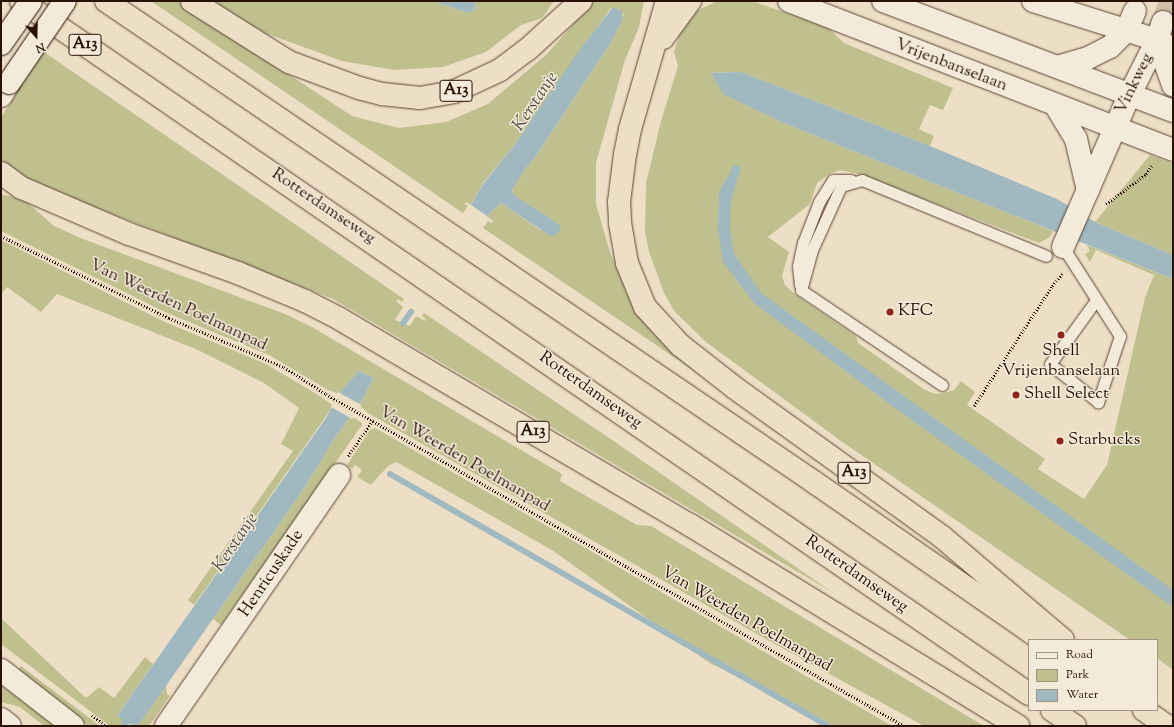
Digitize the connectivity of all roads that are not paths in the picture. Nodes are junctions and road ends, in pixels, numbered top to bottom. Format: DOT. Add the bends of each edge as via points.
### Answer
graph roads {
  1 [pos="21,1"];
  2 [pos="31,1"];
  3 [pos="65,1"];
  4 [pos="106,1"];
  5 [pos="192,1"];
  6 [pos="567,1"];
  7 [pos="581,1"];
  8 [pos="667,1"];
  9 [pos="690,1"];
  10 [pos="789,1"];
  11 [pos="883,1"];
  12 [pos="1033,1"];
  13 [pos="1135,11"];
  14 [pos="555,24"];
  15 [pos="1126,30"];
  16 [pos="1164,37"];
  17 [pos="1,44"];
  18 [pos="653,52"];
  19 [pos="1057,67"];
  20 [pos="1173,85"];
  21 [pos="5,90"];
  22 [pos="1130,94"];
  23 [pos="1056,106"];
  24 [pos="1173,111"];
  25 [pos="1115,128"];
  26 [pos="1167,148"];
  27 [pos="1,173"];
  28 [pos="12,187"];
  29 [pos="1091,199"];
  30 [pos="1062,251"];
  31 [pos="1096,300"];
  32 [pos="942,384"];
  33 [pos="339,475"];
  34 [pos="1041,639"];
  35 [pos="1062,639"];
  36 [pos="1,670"];
  37 [pos="1028,693"];
  38 [pos="1053,711"];
  39 [pos="1146,711"];
  40 [pos="1,719"];
  41 [pos="10,726"];
  42 [pos="72,726"];
  43 [pos="166,726"];
  44 [pos="1018,726"];
  45 [pos="1075,726"];
  46 [pos="1167,726"];
  1 -- 37 [label="highway, Rotterdamseweg / A13"];
  2 -- 17 [label="main road, bridge"];
  3 -- 21 [label="main road, bridge"];
  4 -- 34 [label="highway, A13"];
  5 -- 14 [label="highway, A13" via="289,62 359,88 400,97 420,98 453,92 479,81 514,61"];
  6 -- 14 [label="highway, A13"];
  7 -- 14 [label="highway, A13"];
  8 -- 18 [label="highway, A13"];
  9 -- 18 [label="highway, A13"];
  10 -- 23 [label="main road, Vrijenbanselaan"];
  11 -- 19 [label="main road"];
  12 -- 15 [label="main road"];
  13 -- 15 [label="main road, Vinkweg"];
  15 -- 16 [label="main road"];
  15 -- 19 [label="main road, Vinkweg" via="1110,47 1088,58"];
  16 -- 20 [label="main road, Vinkweg"];
  16 -- 22 [label="main road, Vinkweg"];
  18 -- 35 [label="highway, A13" via="627,142 619,202 627,263 645,307 680,345 735,388 942,536"];
  19 -- 22 [label="main road"];
  22 -- 24 [label="main road"];
  22 -- 25 [label="main road, Vinkweg"];
  23 -- 25 [label="main road, Vrijenbanselaan"];
  23 -- 29 [label="main road" via="1076,139"];
  25 -- 26 [label="main road, Vrijenbanselaan"];
  25 -- 29 [label="main road"];
  27 -- 28 [label="highway, A13"];
  28 -- 44 [label="highway, A13" via="128,234 305,300 690,525"];
  29 -- 30 [label="main road"];
  30 -- 31 [label="lane"];
  30 -- 32 [label="lane" via="862,180 841,186 812,250 801,290"];
  31 -- 31 [label="lane" via="1050,364 1098,402 1120,336"];
  33 -- 43 [label="main road, Henricuskade"];
  36 -- 42 [label="main road"];
  38 -- 45 [label="highway"];
  39 -- 46 [label="highway"];
  40 -- 41 [label="main road"];
}
